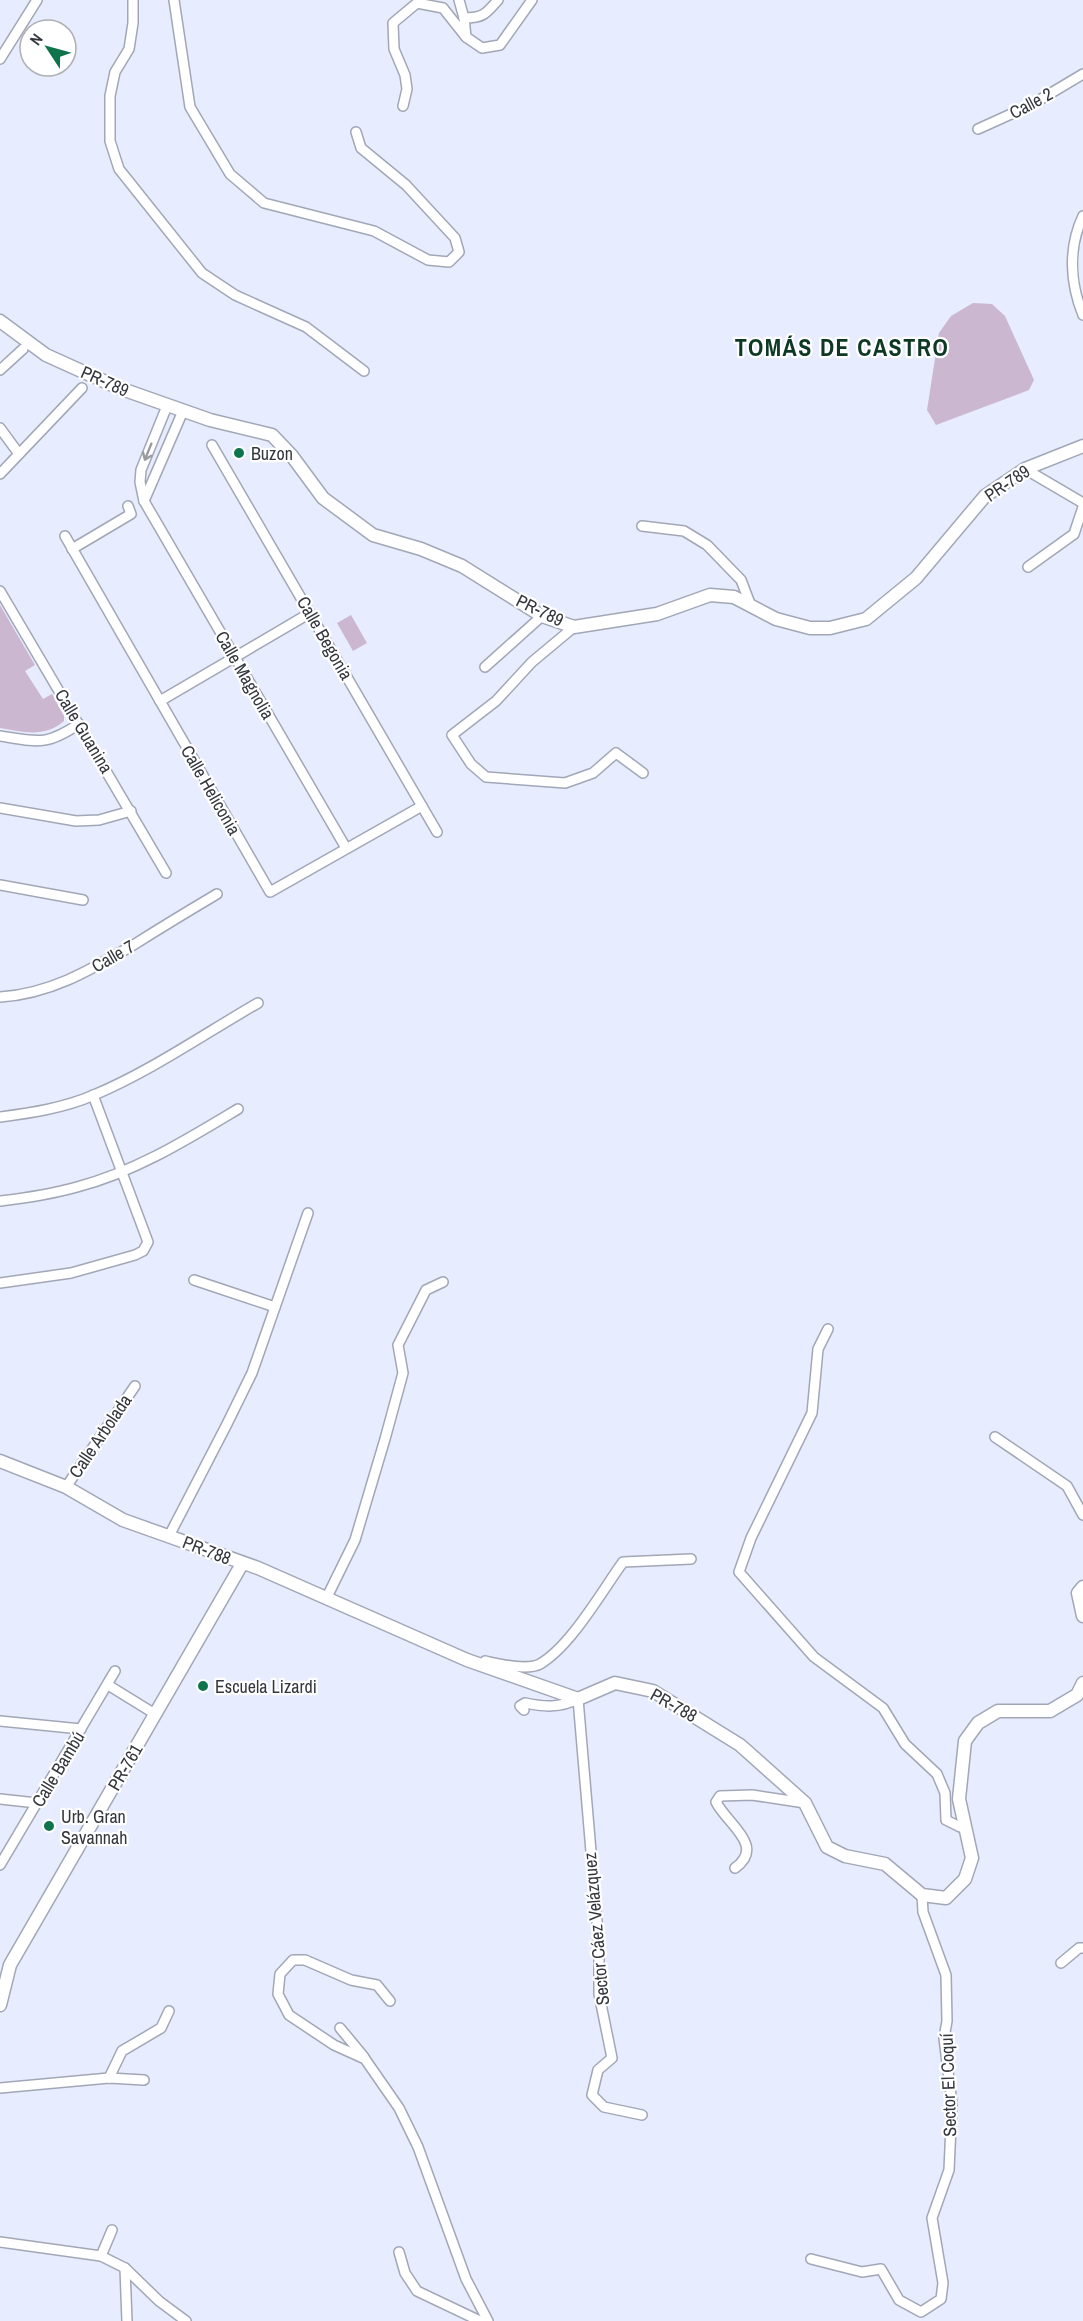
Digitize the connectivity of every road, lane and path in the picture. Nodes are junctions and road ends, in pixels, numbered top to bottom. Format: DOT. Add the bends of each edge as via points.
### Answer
graph roads {
  1 [pos="37,0"];
  2 [pos="133,0"];
  3 [pos="174,0"];
  4 [pos="459,0"];
  5 [pos="498,0"];
  6 [pos="532,0"];
  7 [pos="464,18"];
  8 [pos="466,37"];
  9 [pos="0,59"];
  10 [pos="1083,74"];
  11 [pos="403,106"];
  12 [pos="978,129"];
  13 [pos="356,132"];
  14 [pos="1083,216"];
  15 [pos="1083,315"];
  16 [pos="0,321"];
  17 [pos="23,349"];
  18 [pos="0,370"];
  19 [pos="364,371"];
  20 [pos="82,388"];
  21 [pos="167,406"];
  22 [pos="183,411"];
  23 [pos="0,428"];
  24 [pos="212,445"];
  25 [pos="1083,446"];
  26 [pos="19,454"];
  27 [pos="1025,469"];
  28 [pos="0,474"];
  29 [pos="144,501"];
  30 [pos="1083,505"];
  31 [pos="128,506"];
  32 [pos="642,526"];
  33 [pos="65,536"];
  34 [pos="72,549"];
  35 [pos="1028,567"];
  36 [pos="0,591"];
  37 [pos="751,606"];
  38 [pos="310,613"];
  39 [pos="542,615"];
  40 [pos="574,627"];
  41 [pos="236,657"];
  42 [pos="485,667"];
  43 [pos="160,701"];
  44 [pos="79,724"];
  45 [pos="0,736"];
  46 [pos="643,773"];
  47 [pos="422,806"];
  48 [pos="0,808"];
  49 [pos="131,811"];
  50 [pos="437,832"];
  51 [pos="346,848"];
  52 [pos="166,873"];
  53 [pos="0,885"];
  54 [pos="217,894"];
  55 [pos="83,900"];
  56 [pos="0,997"];
  57 [pos="258,1003"];
  58 [pos="93,1095"];
  59 [pos="238,1109"];
  60 [pos="0,1117"];
  61 [pos="121,1171"];
  62 [pos="0,1201"];
  63 [pos="308,1213"];
  64 [pos="194,1280"];
  65 [pos="443,1282"];
  66 [pos="0,1283"];
  67 [pos="275,1307"];
  68 [pos="828,1329"];
  69 [pos="135,1386"];
  70 [pos="995,1437"];
  71 [pos="0,1461"];
  72 [pos="66,1487"];
  73 [pos="1083,1515"];
  74 [pos="169,1536"];
  75 [pos="692,1559"];
  76 [pos="242,1564"];
  77 [pos="1083,1587"];
  78 [pos="326,1599"];
  79 [pos="1083,1616"];
  80 [pos="468,1660"];
  81 [pos="115,1671"];
  82 [pos="1083,1683"];
  83 [pos="108,1685"];
  84 [pos="578,1699"];
  85 [pos="524,1710"];
  86 [pos="155,1714"];
  87 [pos="0,1721"];
  88 [pos="81,1729"];
  89 [pos="0,1799"];
  90 [pos="37,1803"];
  91 [pos="805,1803"];
  92 [pos="963,1827"];
  93 [pos="0,1865"];
  94 [pos="735,1868"];
  95 [pos="921,1895"];
  96 [pos="1083,1948"];
  97 [pos="1060,1963"];
  98 [pos="5,1965"];
  99 [pos="390,2001"];
  100 [pos="0,2005"];
  101 [pos="169,2011"];
  102 [pos="340,2028"];
  103 [pos="365,2059"];
  104 [pos="109,2078"];
  105 [pos="144,2080"];
  106 [pos="0,2088"];
  107 [pos="642,2115"];
  108 [pos="112,2230"];
  109 [pos="0,2242"];
  110 [pos="399,2252"];
  111 [pos="101,2256"];
  112 [pos="812,2259"];
  113 [pos="125,2268"];
  114 [pos="127,2321"];
  115 [pos="186,2321"];
  116 [pos="480,2321"];
  117 [pos="488,2321"];
  1 -- 9 [label="street"];
  2 -- 19 [label="street" via="129,49 115,72 110,96 110,141 119,168 202,273 235,295 306,327"];
  3 -- 13 [label="street" via="190,107 230,174 264,203 374,231 428,260 449,262 459,252 455,238 406,185 361,148"];
  4 -- 7 [label="street"];
  5 -- 7 [label="street" via="479,18"];
  6 -- 8 [label="street" via="500,45 482,48"];
  7 -- 8 [label="street"];
  8 -- 11 [label="street" via="443,8 417,3 393,23 394,49 407,89"];
  10 -- 12 [label="street, Calle 2" via="1031,105"];
  14 -- 15 [label="street" via="1076,232 1072,276"];
  16 -- 21 [label="street, PR-789 / PR-789" via="46,355"];
  17 -- 18 [label="street"];
  20 -- 26 [label="street"];
  21 -- 22 [label="street, PR-789 / PR-789"];
  21 -- 29 [label="street, Calle Magnolia, one-way" via="141,470"];
  22 -- 29 [label="street"];
  22 -- 39 [label="street, PR-789 / PR-789" via="272,435 323,498 372,535 462,566"];
  23 -- 26 [label="street"];
  24 -- 38 [label="street, Calle Begonia"];
  25 -- 27 [label="street, PR-789 / PR-789"];
  26 -- 28 [label="street"];
  27 -- 30 [label="street"];
  27 -- 37 [label="street, PR-789 / PR-789" via="985,495 915,578 866,619 830,628 810,628 776,619"];
  29 -- 41 [label="street, Calle Magnolia"];
  30 -- 35 [label="street" via="1074,534"];
  31 -- 34 [label="street" via="132,514"];
  32 -- 37 [label="street" via="684,531 708,545 741,580"];
  33 -- 34 [label="street, Calle Heliconia"];
  34 -- 43 [label="street, Calle Heliconia"];
  36 -- 44 [label="street, Calle Guanina"];
  37 -- 40 [label="street, PR-789 / PR-789" via="734,597 710,595 657,614"];
  38 -- 41 [label="street"];
  38 -- 47 [label="street, Calle Begonia"];
  39 -- 40 [label="street, PR-789 / PR-789"];
  39 -- 42 [label="street"];
  40 -- 46 [label="street" via="532,662 496,701 452,735 471,764 486,777 565,783 593,773 616,753"];
  41 -- 43 [label="street"];
  41 -- 51 [label="street, Calle Magnolia"];
  43 -- 51 [label="street, Calle Heliconia" via="270,892"];
  44 -- 45 [label="street" via="59,737 38,742"];
  44 -- 49 [label="street, Calle Guanina"];
  47 -- 50 [label="street, Calle Begonia"];
  47 -- 51 [label="street, Calle Heliconia"];
  48 -- 49 [label="street" via="76,821 99,820"];
  49 -- 52 [label="street, Calle Guanina"];
  53 -- 55 [label="street"];
  54 -- 56 [label="street, Calle 7" via="61,985"];
  57 -- 58 [label="street" via="153,1065"];
  58 -- 60 [label="street" via="37,1112"];
  58 -- 61 [label="street"];
  59 -- 61 [label="street" via="175,1146"];
  61 -- 62 [label="street" via="79,1187"];
  61 -- 66 [label="street" via="148,1242 143,1251 71,1273"];
  63 -- 67 [label="street"];
  64 -- 67 [label="street"];
  65 -- 78 [label="street" via="426,1290 398,1345 403,1373 388,1428 355,1540"];
  67 -- 74 [label="street" via="252,1373"];
  68 -- 92 [label="street" via="818,1349 812,1413 751,1538 739,1572 814,1657 883,1708 905,1744 937,1774 945,1793 946,1820"];
  69 -- 72 [label="street, Calle Arbolada"];
  70 -- 73 [label="street" via="1067,1486"];
  71 -- 72 [label="street, PR-788 / PR-788"];
  72 -- 74 [label="street, PR-788 / PR-788" via="123,1520"];
  74 -- 76 [label="street, PR-788 / PR-788"];
  75 -- 80 [label="street" via="623,1562 568,1639 539,1665 511,1667"];
  76 -- 78 [label="street, PR-788 / PR-788"];
  76 -- 86 [label="street, PR-761 / PR-761"];
  77 -- 79 [label="street" via="1078,1593"];
  78 -- 80 [label="street, PR-788 / PR-788"];
  80 -- 84 [label="street, PR-788 / PR-788"];
  81 -- 83 [label="street, Calle Bambú"];
  82 -- 92 [label="street" via="1077,1695 1050,1711 998,1711 978,1723 965,1741 959,1799"];
  83 -- 86 [label="street"];
  83 -- 88 [label="street, Calle Bambú"];
  84 -- 85 [label="street" via="566,1705 542,1707 525,1703 520,1706"];
  84 -- 91 [label="street, PR-788 / PR-788" via="615,1683 653,1691 740,1744"];
  84 -- 107 [label="street, Sector Cáez Velázquez" via="599,1944 599,1994 612,2058 598,2070 592,2095 604,2107"];
  86 -- 98 [label="street, PR-761 / PR-761"];
  87 -- 88 [label="street"];
  88 -- 90 [label="street, Calle Bambú"];
  89 -- 90 [label="street"];
  90 -- 93 [label="street, Calle Bambú"];
  91 -- 94 [label="street" via="752,1795 720,1796 716,1802 720,1810 748,1848 746,1857"];
  91 -- 95 [label="street, PR-788 / PR-788" via="827,1847 845,1856 887,1865"];
  92 -- 95 [label="street" via="972,1858 965,1879 946,1898"];
  95 -- 112 [label="street, Sector El Coquí" via="923,1912 946,1975 944,2038 952,2104 949,2170 932,2218 943,2283 941,2299 921,2312 899,2300 881,2269 862,2272"];
  96 -- 97 [label="street"];
  98 -- 100 [label="street, PR-761 / PR-761"];
  99 -- 103 [label="street" via="377,1985 351,1980 305,1960 293,1960 280,1974 278,1994 290,2015 334,2045"];
  101 -- 104 [label="street" via="161,2028 122,2051"];
  102 -- 103 [label="street"];
  103 -- 117 [label="street" via="399,2108 418,2147 466,2279"];
  104 -- 105 [label="street"];
  104 -- 106 [label="street"];
  108 -- 111 [label="street"];
  109 -- 111 [label="street"];
  110 -- 116 [label="street" via="405,2273 417,2291"];
  111 -- 113 [label="street"];
  113 -- 114 [label="street"];
  113 -- 115 [label="street"];
}
